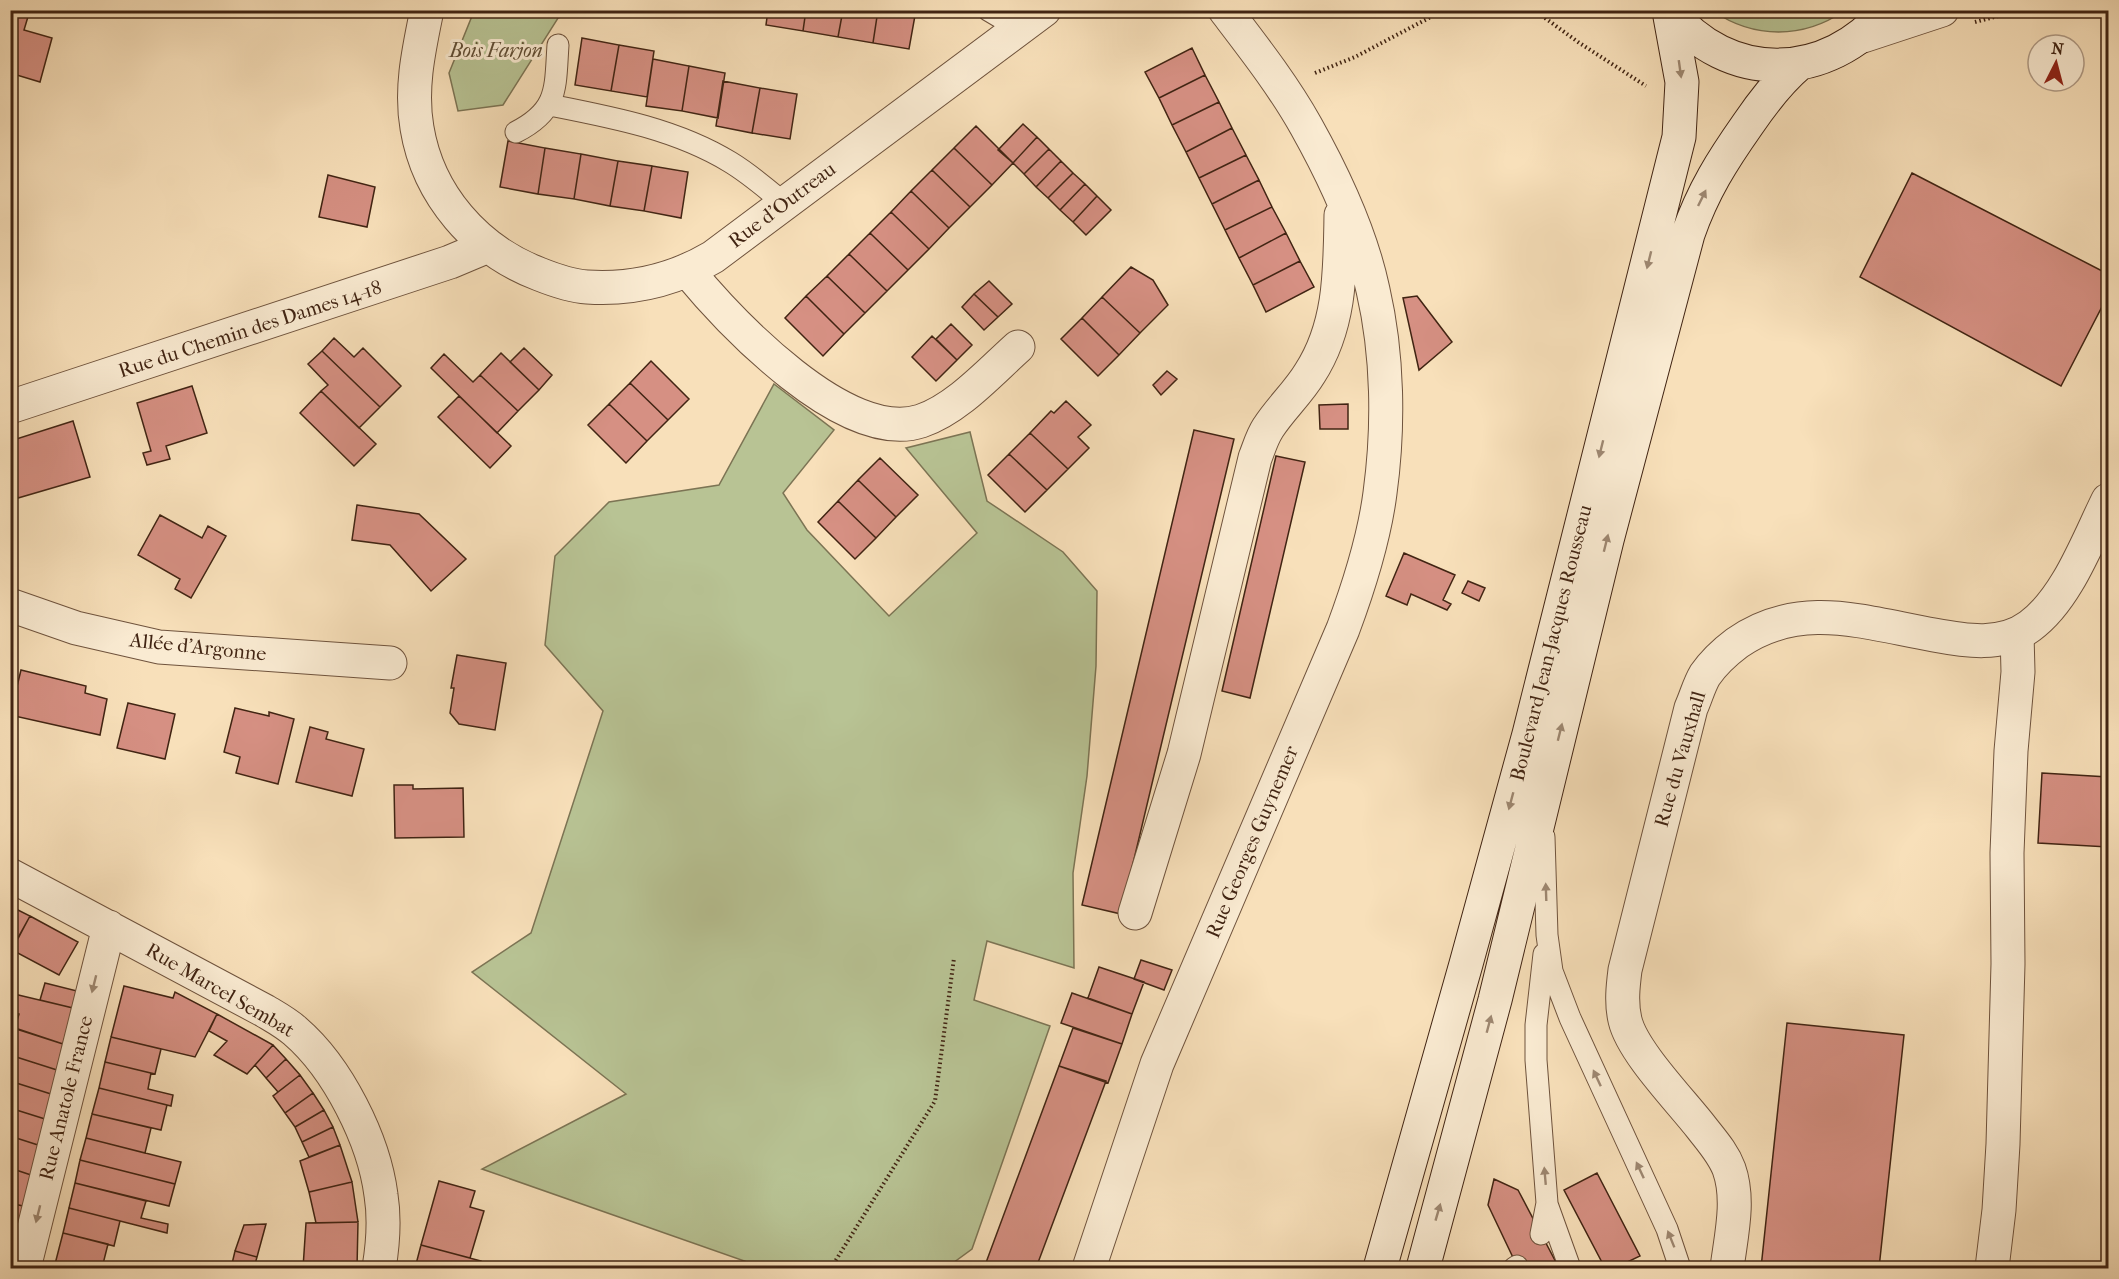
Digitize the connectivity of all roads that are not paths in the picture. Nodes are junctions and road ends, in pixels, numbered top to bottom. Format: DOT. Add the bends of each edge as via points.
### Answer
graph roads {
  1 [pos="427,10"];
  2 [pos="988,10"];
  3 [pos="1226,10"];
  4 [pos="1887,10"];
  5 [pos="1942,10"];
  6 [pos="1669,11"];
  7 [pos="1032,20"];
  8 [pos="1863,36"];
  9 [pos="558,45"];
  10 [pos="1799,64"];
  11 [pos="550,105"];
  12 [pos="516,132"];
  13 [pos="1341,199"];
  14 [pos="785,204"];
  15 [pos="488,246"];
  16 [pos="687,270"];
  17 [pos="1018,347"];
  18 [pos="10,407"];
  19 [pos="2109,500"];
  20 [pos="10,605"];
  21 [pos="2018,634"];
  22 [pos="390,663"];
  23 [pos="1543,804"];
  24 [pos="10,874"];
  25 [pos="1135,913"];
  26 [pos="109,927"];
  27 [pos="1547,935"];
  28 [pos="1547,1203"];
  29 [pos="1541,1234"];
  30 [pos="24,1269"];
  31 [pos="379,1269"];
  32 [pos="1089,1269"];
  33 [pos="1380,1269"];
  34 [pos="1423,1269"];
  35 [pos="1570,1269"];
  36 [pos="1680,1269"];
  37 [pos="1727,1269"];
  38 [pos="1992,1269"];
  1 -- 15 [label="street, Rue d'Outreau" via="415,92 421,147 444,198"];
  2 -- 7 [label="lane"];
  3 -- 13 [label="street, Rue Georges Guynemer" via="1281,87 1319,150"];
  4 -- 8 [label="street"];
  5 -- 8 [label="street"];
  6 -- 10 [label="street" via="1699,41 1727,56 1757,64"];
  6 -- 33 [label="street, Boulevard Jean-Jacques Rousseau, one-way" via="1682,82 1679,137 1529,734"];
  7 -- 14 [label="street, Rue d'Outreau"];
  8 -- 10 [label="street" via="1833,54"];
  9 -- 11 [label="lane"];
  23 -- 10 [label="street, Boulevard Jean-Jacques Rousseau, one-way" via="1607,540 1688,234 1726,154 1782,79"];
  11 -- 12 [label="lane"];
  11 -- 14 [label="lane" via="685,139 729,161"];
  13 -- 25 [label="street, Rue Georges Guynemer" via="1340,276 1333,321 1312,371 1267,429 1255,458 1184,754"];
  13 -- 32 [label="street, Rue Georges Guynemer" via="1373,290 1381,342 1385,409 1376,517 1343,629 1157,1064"];
  14 -- 16 [label="street, Rue d'Outreau" via="713,257"];
  15 -- 16 [label="street, Rue d'Outreau" via="522,268 585,287 645,285"];
  15 -- 18 [label="street, Rue du Chemin des Dames 14-18" via="450,262"];
  16 -- 17 [label="street" via="749,337 812,389 856,415 890,425 920,422 950,407"];
  19 -- 21 [label="street, Rue du Vauxhall" via="2052,603"];
  20 -- 22 [label="street, Allée d'Argonne" via="76,628 159,647"];
  21 -- 37 [label="street, Rue du Vauxhall" via="1995,640 1962,640 1842,619 1802,617 1750,634 1725,652 1705,675 1691,708 1625,970 1622,1004 1637,1047 1711,1139 1728,1168 1734,1205"];
  21 -- 38 [label="street" via="2007,852 2003,1144"];
  27 -- 23 [label="lane, one-way"];
  34 -- 23 [label="street, Boulevard Jean-Jacques Rousseau, one-way"];
  24 -- 26 [label="street, Rue Marcel Sembat"];
  26 -- 30 [label="street, Rue Anatole France, one-way"];
  26 -- 31 [label="street, Rue Marcel Sembat" via="273,1016 310,1045 334,1078 365,1135 381,1194 383,1232"];
  28 -- 27 [label="lane, one-way" via="1536,1060"];
  36 -- 27 [label="lane, one-way" via="1667,1229 1570,1018 1552,971"];
  28 -- 29 [label="lane"];
  28 -- 35 [label="lane"];
}
